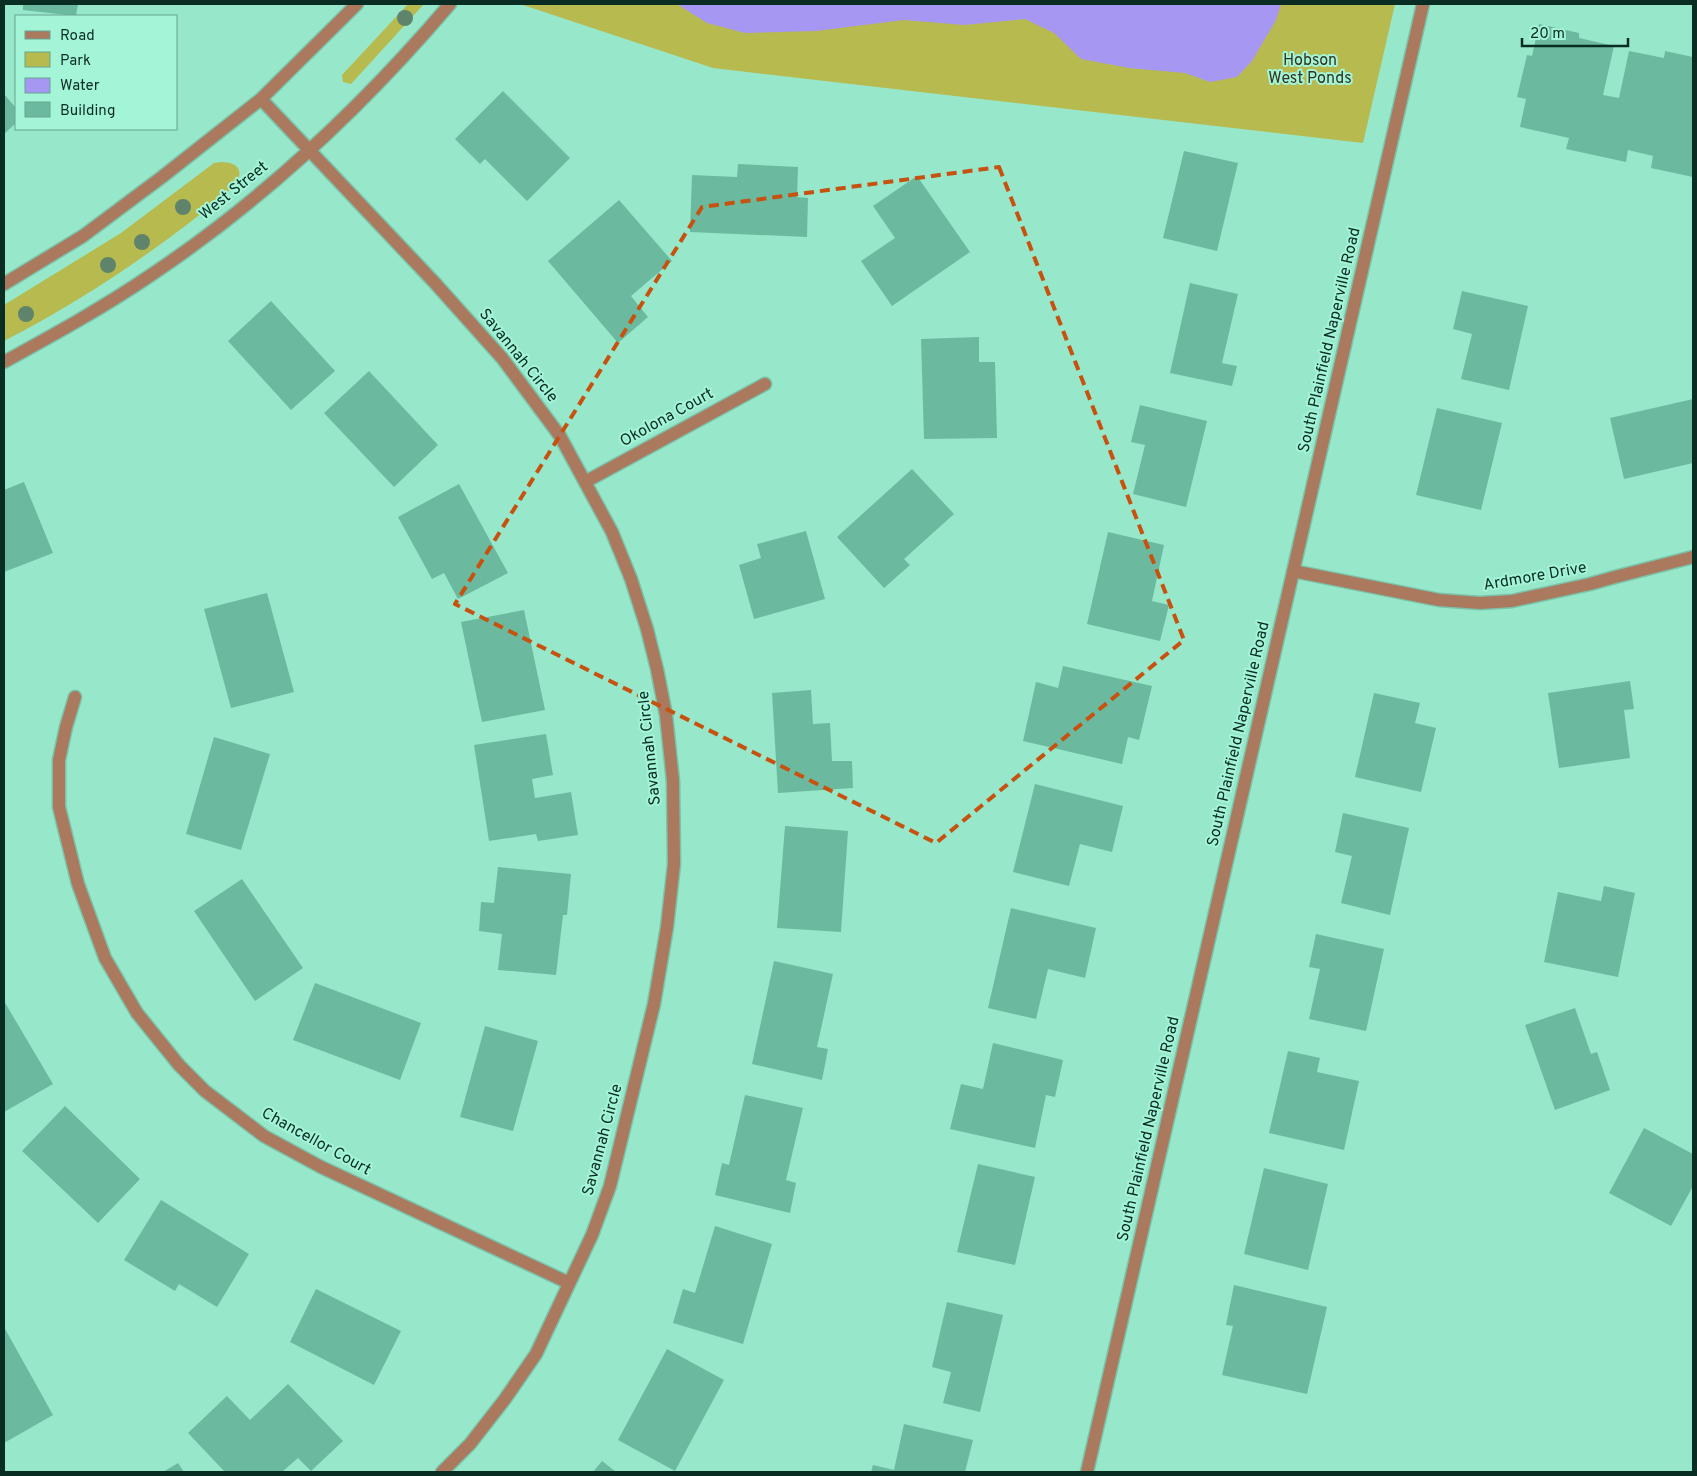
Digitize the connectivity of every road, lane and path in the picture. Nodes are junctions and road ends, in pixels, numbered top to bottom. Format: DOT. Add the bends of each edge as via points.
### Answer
graph roads {
  1 [pos="357,4"];
  2 [pos="450,4"];
  3 [pos="1423,4"];
  4 [pos="261,99"];
  5 [pos="310,150"];
  6 [pos="4,284"];
  7 [pos="4,362"];
  8 [pos="765,384"];
  9 [pos="585,482"];
  10 [pos="1693,557"];
  11 [pos="1293,571"];
  12 [pos="75,697"];
  13 [pos="569,1283"];
  14 [pos="442,1472"];
  15 [pos="1087,1472"];
  1 -- 4 [label="street"];
  2 -- 5 [label="street, West Street" via="365,97"];
  3 -- 11 [label="street, South Plainfield Naperville Road"];
  4 -- 5 [label="street, Savannah Circle"];
  4 -- 6 [label="street" via="83,236"];
  5 -- 7 [label="street, West Street" via="154,273 73,324"];
  5 -- 9 [label="street, Savannah Circle" via="502,358 560,436"];
  8 -- 9 [label="street, Okolona Court"];
  9 -- 13 [label="street, Savannah Circle" via="612,532 631,579 657,669 673,781 674,864 654,1004 610,1186"];
  10 -- 11 [label="street, Ardmore Drive" via="1512,601 1480,603 1439,600"];
  11 -- 15 [label="street, South Plainfield Naperville Road"];
  12 -- 13 [label="street, Chancellor Court" via="59,760 59,807 78,884 106,958 137,1013 179,1065 205,1091 264,1136 321,1167"];
  13 -- 14 [label="street, Savannah Circle" via="536,1354 470,1444"];
}
